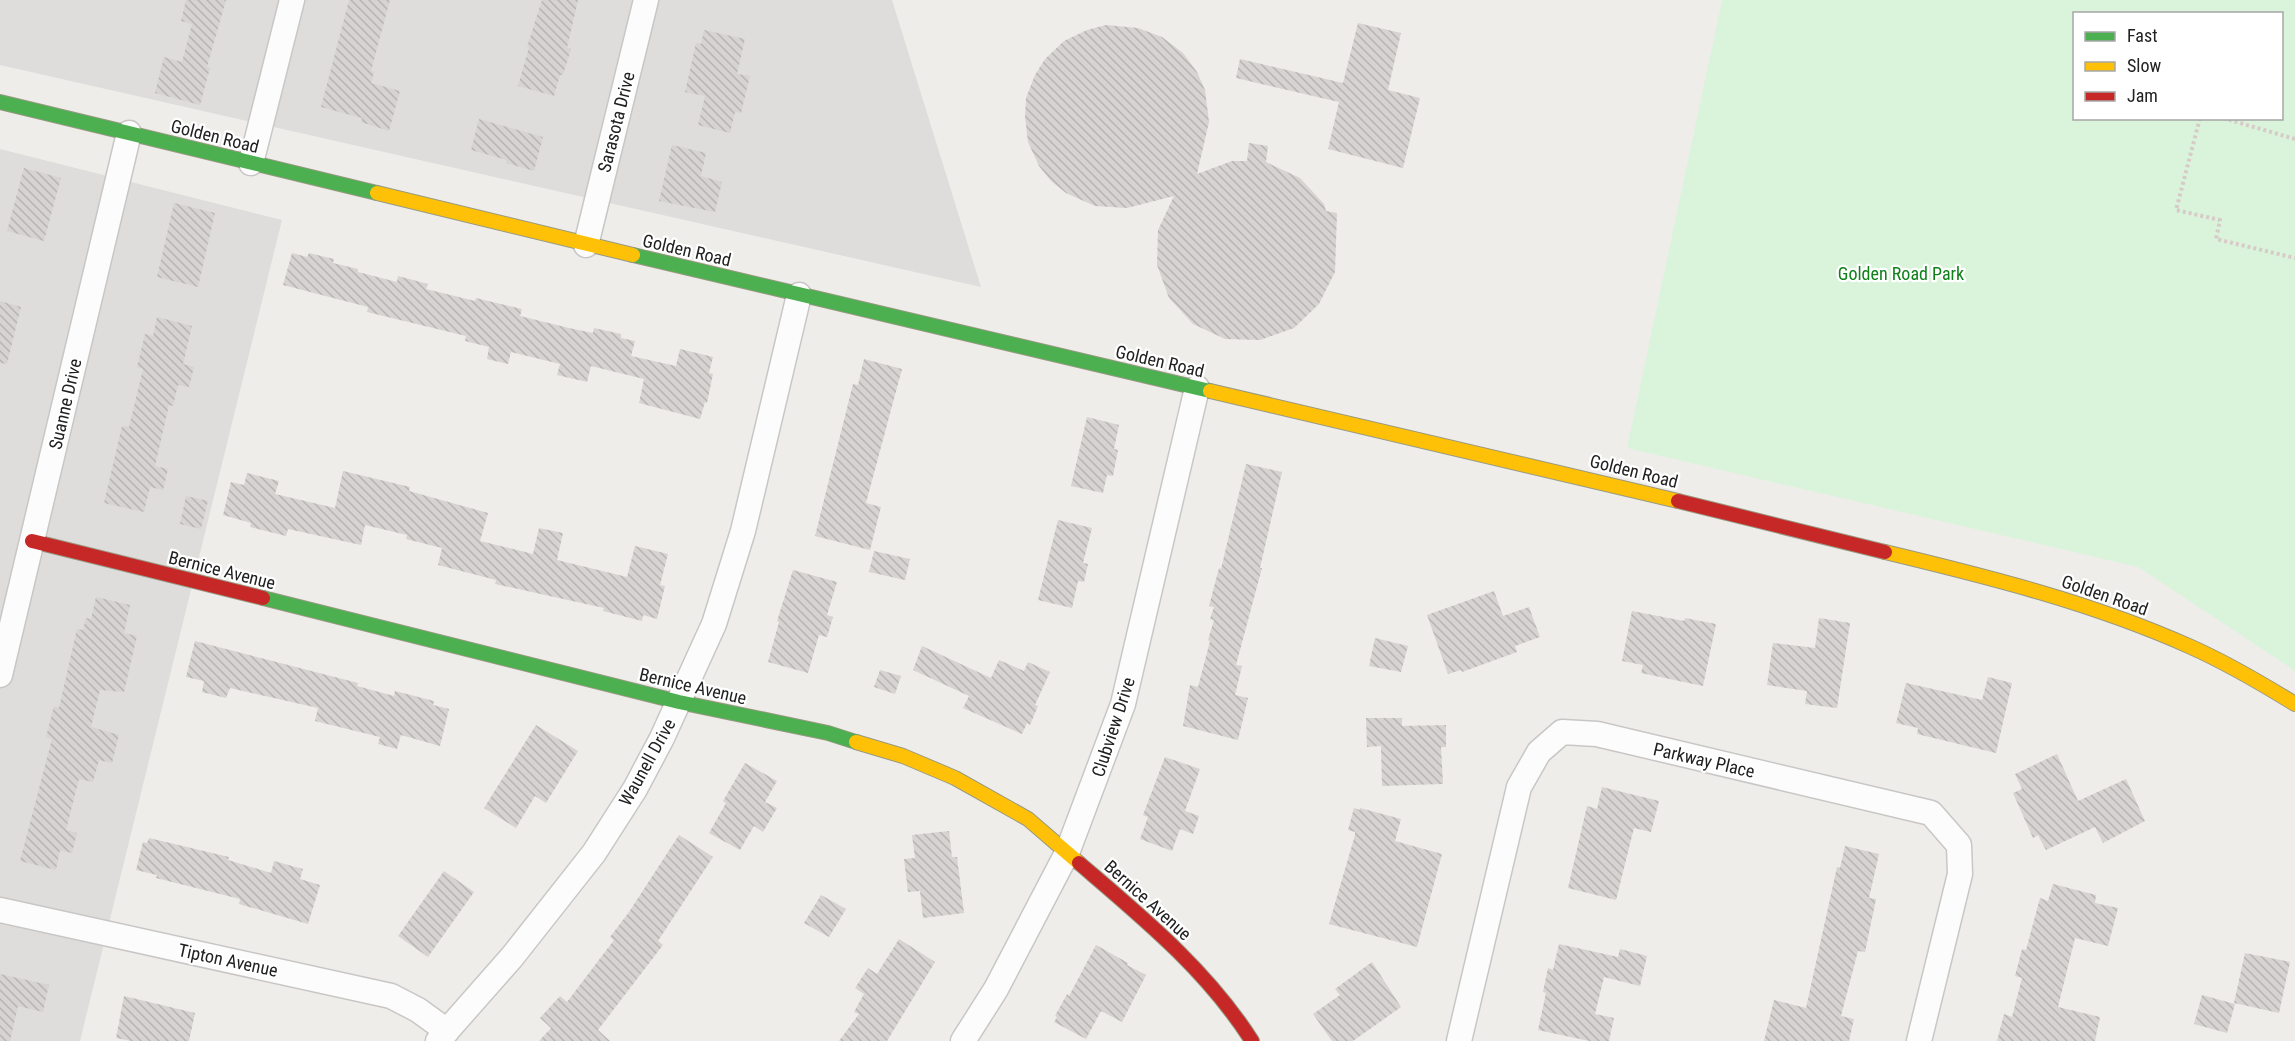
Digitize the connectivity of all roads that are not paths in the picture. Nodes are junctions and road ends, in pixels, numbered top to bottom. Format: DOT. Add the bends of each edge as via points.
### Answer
graph roads {
  1 [pos="292,0"];
  2 [pos="646,0"];
  3 [pos="0,102"];
  4 [pos="129,133"];
  5 [pos="251,163"];
  6 [pos="586,245"];
  7 [pos="800,295"];
  8 [pos="1197,388"];
  9 [pos="32,541"];
  10 [pos="0,675"];
  11 [pos="679,702"];
  12 [pos="2295,704"];
  13 [pos="1067,853"];
  14 [pos="0,910"];
  15 [pos="443,1036"];
  16 [pos="963,1041"];
  17 [pos="1252,1041"];
  18 [pos="1459,1041"];
  19 [pos="1919,1041"];
  1 -- 5 [label="street"];
  2 -- 6 [label="street, Sarasota Drive"];
  3 -- 4 [label="street, Golden Road"];
  4 -- 5 [label="street, Golden Road"];
  4 -- 9 [label="street, Suanne Drive"];
  5 -- 6 [label="street, Golden Road"];
  6 -- 7 [label="street, Golden Road"];
  7 -- 8 [label="street, Golden Road"];
  7 -- 11 [label="street, Waunell Drive" via="743,531 714,624"];
  8 -- 12 [label="street, Golden Road" via="1624,487 2018,585 2126,618 2207,653"];
  8 -- 13 [label="street, Clubview Drive" via="1123,704"];
  9 -- 10 [label="street, Suanne Drive"];
  9 -- 11 [label="street, Bernice Avenue"];
  11 -- 13 [label="street, Bernice Avenue" via="828,734 903,756 955,777 1028,819"];
  11 -- 15 [label="street, Waunell Drive" via="635,789 594,853"];
  13 -- 16 [label="street, Clubview Drive" via="996,989"];
  13 -- 17 [label="street, Bernice Avenue" via="1170,942 1234,1013"];
  14 -- 15 [label="street, Tipton Avenue" via="391,996 418,1010"];
  18 -- 19 [label="street, Parkway Place" via="1519,787 1539,752 1562,732 1597,734 1931,813 1959,845 1960,874"];
}
